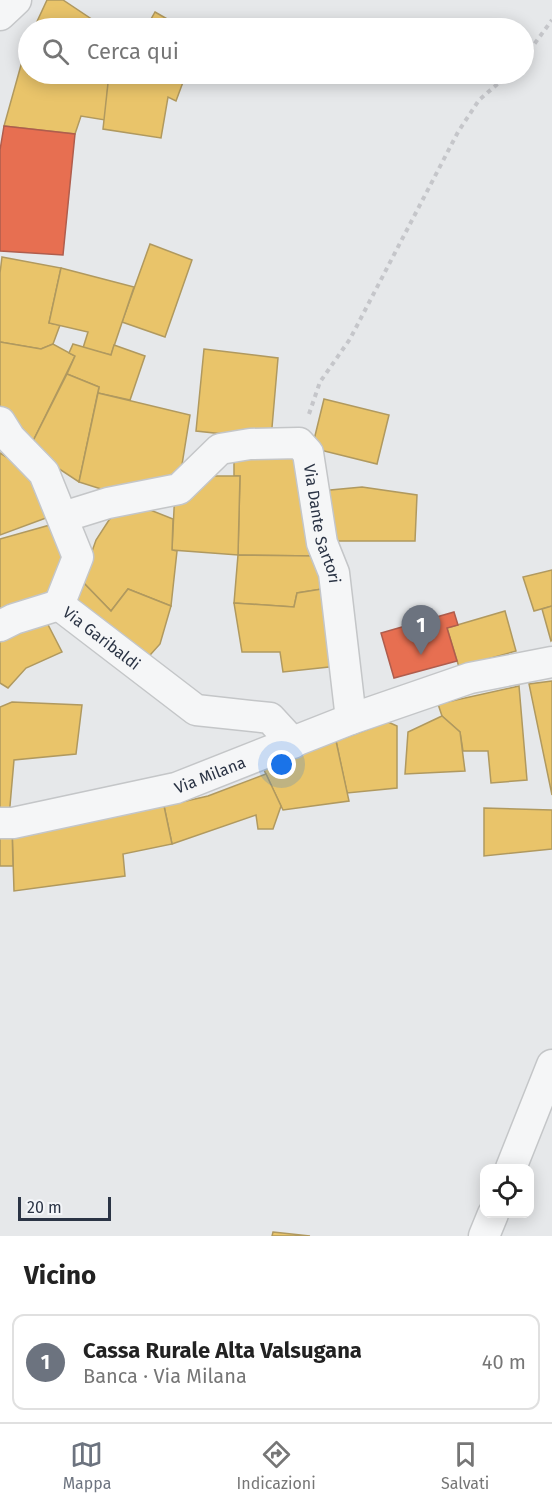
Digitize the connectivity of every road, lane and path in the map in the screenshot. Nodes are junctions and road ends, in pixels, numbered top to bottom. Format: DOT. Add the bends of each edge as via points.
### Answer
graph roads {
  1 [pos="16,0"];
  2 [pos="0,15"];
  3 [pos="552,20"];
  4 [pos="534,44"];
  5 [pos="497,84"];
  6 [pos="0,422"];
  7 [pos="299,443"];
  8 [pos="63,517"];
  9 [pos="59,605"];
  10 [pos="0,626"];
  11 [pos="552,662"];
  12 [pos="351,719"];
  13 [pos="293,743"];
  14 [pos="0,823"];
  15 [pos="552,1065"];
  16 [pos="513,1164"];
  17 [pos="491,1218"];
  18 [pos="484,1236"];
  1 -- 2 [label="street"];
  3 -- 4 [label="path"];
  5 -- 7 [label="path" via="479,100 458,132 350,339 320,382"];
  6 -- 8 [label="street, Via Garibaldi" via="44,473"];
  7 -- 8 [label="street, Via Dante Sartori" via="220,449 179,489 108,503"];
  7 -- 12 [label="street, Via Dante Sartori" via="308,453 321,543 334,573"];
  8 -- 9 [label="street, Via Garibaldi" via="78,557"];
  9 -- 10 [label="street"];
  9 -- 13 [label="street, Via Garibaldi" via="196,710 270,718"];
  11 -- 12 [label="street, Via Milana" via="470,678"];
  12 -- 13 [label="street, Via Milana"];
  13 -- 14 [label="street, Via Milana" via="176,788"];
  15 -- 16 [label="street"];
  17 -- 18 [label="street"];
}
